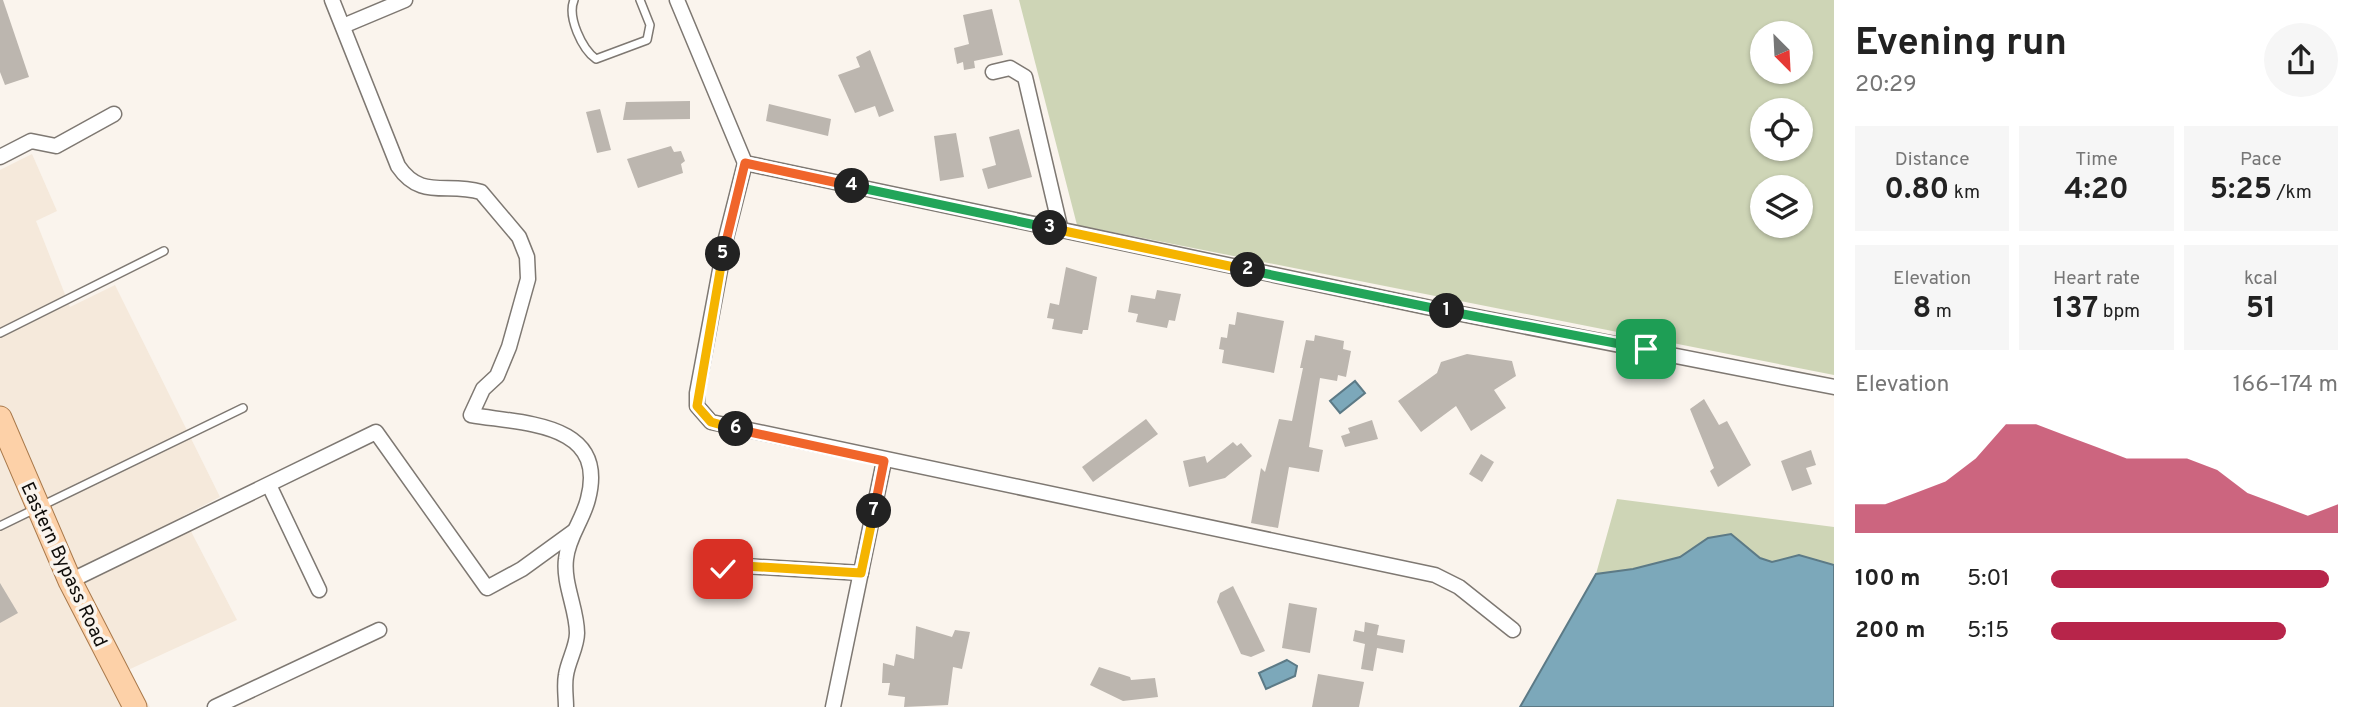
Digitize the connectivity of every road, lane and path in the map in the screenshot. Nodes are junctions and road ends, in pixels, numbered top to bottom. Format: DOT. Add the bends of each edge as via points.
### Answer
graph roads {
  1 [pos="332,0"];
  2 [pos="405,0"];
  3 [pos="574,0"];
  4 [pos="640,0"];
  5 [pos="677,0"];
  6 [pos="342,26"];
  7 [pos="993,72"];
  8 [pos="114,114"];
  9 [pos="0,157"];
  10 [pos="745,163"];
  11 [pos="1061,231"];
  12 [pos="164,251"];
  13 [pos="0,333"];
  14 [pos="1834,387"];
  15 [pos="243,408"];
  16 [pos="0,418"];
  17 [pos="6,448"];
  18 [pos="884,461"];
  19 [pos="270,485"];
  20 [pos="36,508"];
  21 [pos="0,526"];
  22 [pos="573,532"];
  23 [pos="723,569"];
  24 [pos="861,573"];
  25 [pos="70,581"];
  26 [pos="319,590"];
  27 [pos="379,630"];
  28 [pos="1513,630"];
  29 [pos="135,707"];
  30 [pos="215,707"];
  31 [pos="566,707"];
  32 [pos="833,707"];
  1 -- 6 [label="street"];
  2 -- 6 [label="street"];
  3 -- 4 [label="lane" via="571,13 587,52 596,59 647,40 650,25"];
  5 -- 10 [label="street"];
  6 -- 22 [label="street" via="408,181 427,189 481,192 519,237 527,257 528,279 497,376 483,389 471,415 563,432 579,442 587,455 590,479 588,500"];
  7 -- 11 [label="street" via="1010,68 1025,77"];
  8 -- 9 [label="street" via="56,146 31,141"];
  10 -- 11 [label="street"];
  10 -- 18 [label="street" via="726,238 697,406 711,422"];
  11 -- 14 [label="street"];
  12 -- 13 [label="lane"];
  15 -- 20 [label="lane"];
  16 -- 17 [label="main road, Eastern Bypass Road"];
  17 -- 20 [label="main road, Eastern Bypass Road"];
  18 -- 24 [label="street"];
  18 -- 28 [label="street" via="1435,575 1459,587"];
  19 -- 22 [label="street" via="376,432 487,587 522,569"];
  19 -- 25 [label="street"];
  19 -- 26 [label="street"];
  20 -- 21 [label="lane"];
  20 -- 25 [label="main road, Eastern Bypass Road"];
  22 -- 31 [label="street" via="566,560 577,634 566,675"];
  23 -- 24 [label="street" via="745,566"];
  24 -- 32 [label="street"];
  25 -- 29 [label="main road, Eastern Bypass Road"];
  27 -- 30 [label="street"];
}
